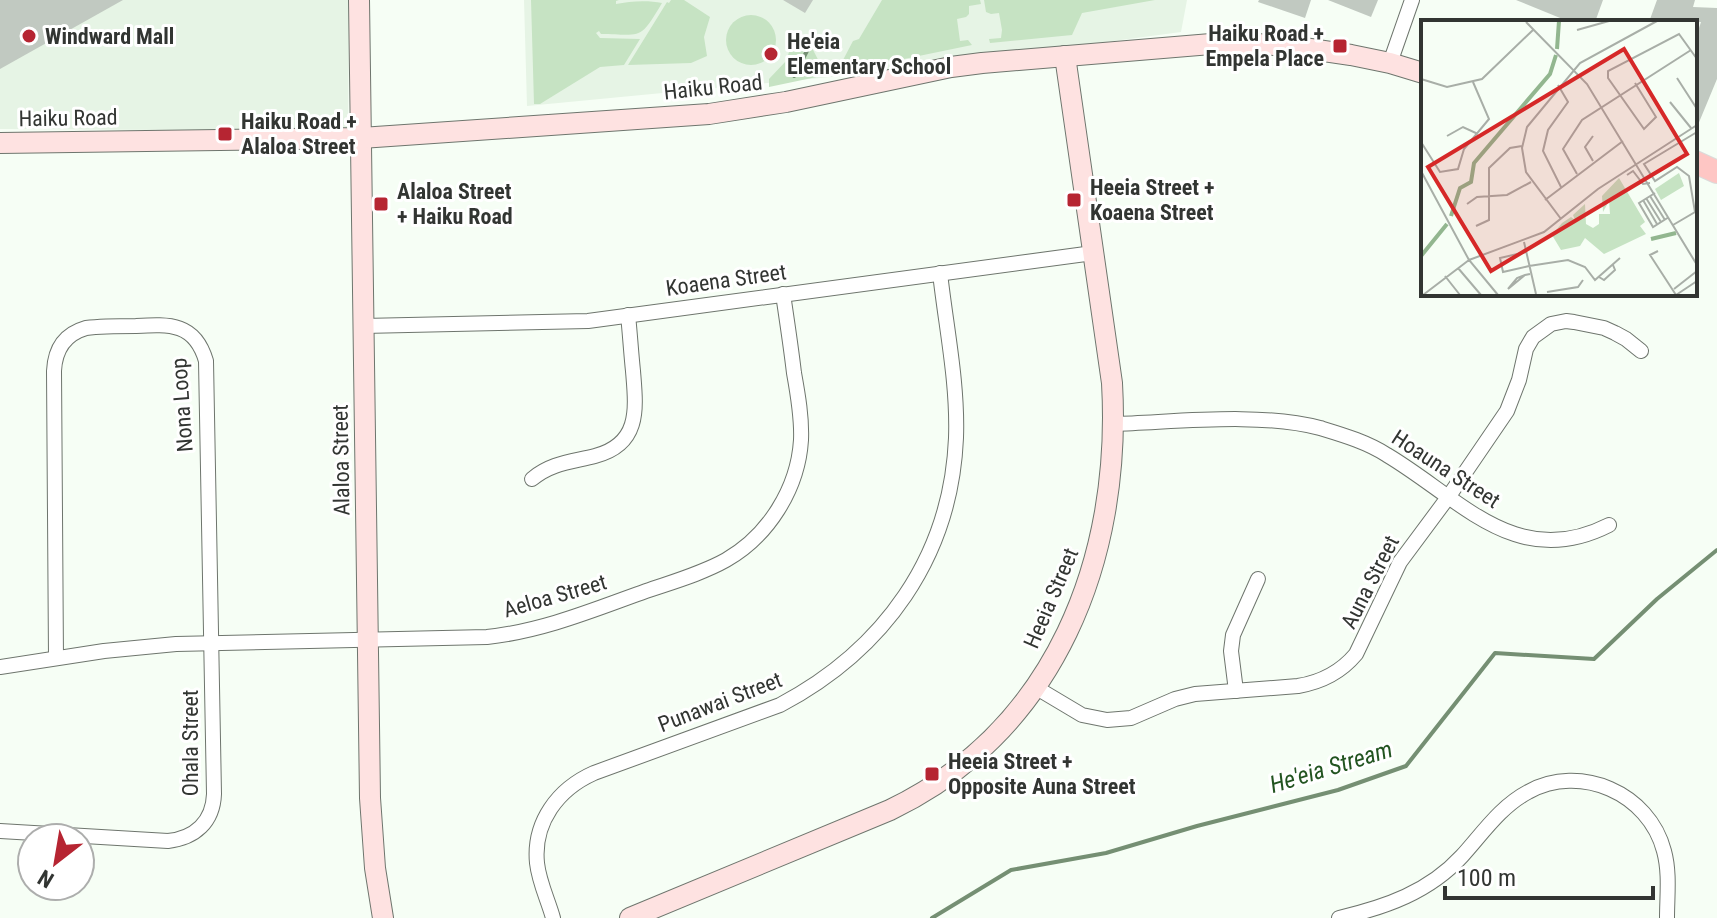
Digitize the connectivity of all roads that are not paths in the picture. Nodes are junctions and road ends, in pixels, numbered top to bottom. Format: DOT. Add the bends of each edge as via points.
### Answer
graph roads {
  1 [pos="359,0"];
  2 [pos="1412,0"];
  3 [pos="1065,56"];
  4 [pos="1390,63"];
  5 [pos="1421,72"];
  6 [pos="361,138"];
  7 [pos="0,143"];
  8 [pos="1697,161"];
  9 [pos="1697,162"];
  10 [pos="1717,163"];
  11 [pos="1717,172"];
  12 [pos="1093,253"];
  13 [pos="940,273"];
  14 [pos="783,294"];
  15 [pos="628,315"];
  16 [pos="363,326"];
  17 [pos="1641,351"];
  18 [pos="1114,424"];
  19 [pos="532,479"];
  20 [pos="1449,496"];
  21 [pos="1609,525"];
  22 [pos="1258,579"];
  23 [pos="368,639"];
  24 [pos="211,642"];
  25 [pos="56,658"];
  26 [pos="0,667"];
  27 [pos="1035,687"];
  28 [pos="1236,691"];
  29 [pos="0,831"];
  30 [pos="383,918"];
  31 [pos="553,918"];
  32 [pos="630,918"];
  33 [pos="1339,918"];
  34 [pos="1667,918"];
  1 -- 6 [label="street, Alaloa Street"];
  2 -- 4 [label="street"];
  3 -- 4 [label="street, Haiku Road" via="1223,43 1323,50"];
  3 -- 6 [label="street, Haiku Road" via="951,67 733,111"];
  3 -- 12 [label="street, Heeia Street"];
  4 -- 5 [label="street, Haiku Road"];
  6 -- 7 [label="street, Haiku Road"];
  6 -- 16 [label="street, Alaloa Street"];
  8 -- 10 [label="street"];
  9 -- 11 [label="main road"];
  12 -- 13 [label="street, Koaena Street"];
  12 -- 18 [label="street, Heeia Street"];
  13 -- 14 [label="street, Koaena Street"];
  13 -- 31 [label="street, Punawai Street" via="956,411 954,459 945,507 918,574 892,615 860,650 801,694 594,773 560,795 545,817 537,850"];
  14 -- 15 [label="street, Koaena Street"];
  14 -- 23 [label="street, Aeloa Street" via="801,426 798,462 778,510 742,549 703,571 544,627 487,637"];
  15 -- 16 [label="street, Koaena Street" via="548,323"];
  15 -- 19 [label="street" via="636,409 628,433 610,450 558,463"];
  16 -- 23 [label="street, Alaloa Street"];
  17 -- 20 [label="street, Auna Street" via="1604,328 1566,321 1543,327 1529,343 1507,411"];
  18 -- 20 [label="street, Hoauna Street" via="1242,419 1316,427 1386,454"];
  18 -- 27 [label="street, Heeia Street" via="1108,502 1095,561 1065,635"];
  20 -- 21 [label="street, Hoauna Street" via="1507,533 1533,540 1580,537"];
  20 -- 28 [label="street, Auna Street" via="1400,562 1350,662 1310,684"];
  22 -- 28 [label="street" via="1233,635"];
  23 -- 24 [label="street, Aeloa Street"];
  23 -- 30 [label="street, Alaloa Street" via="372,833"];
  24 -- 25 [label="street, Aeloa Street"];
  24 -- 25 [label="street, Nona Loop" via="203,352 193,336 169,325 86,328 66,339 54,362"];
  24 -- 29 [label="street, Ohala Street" via="214,802 199,830 168,841"];
  25 -- 26 [label="street, Aeloa Street"];
  27 -- 28 [label="street, Auna Street" via="1082,715 1107,720 1143,714 1185,696"];
  27 -- 32 [label="street, Heeia Street" via="981,750 929,789"];
  33 -- 34 [label="street" via="1415,893 1453,865 1516,799 1564,781 1614,790 1653,825 1667,862"];
}
